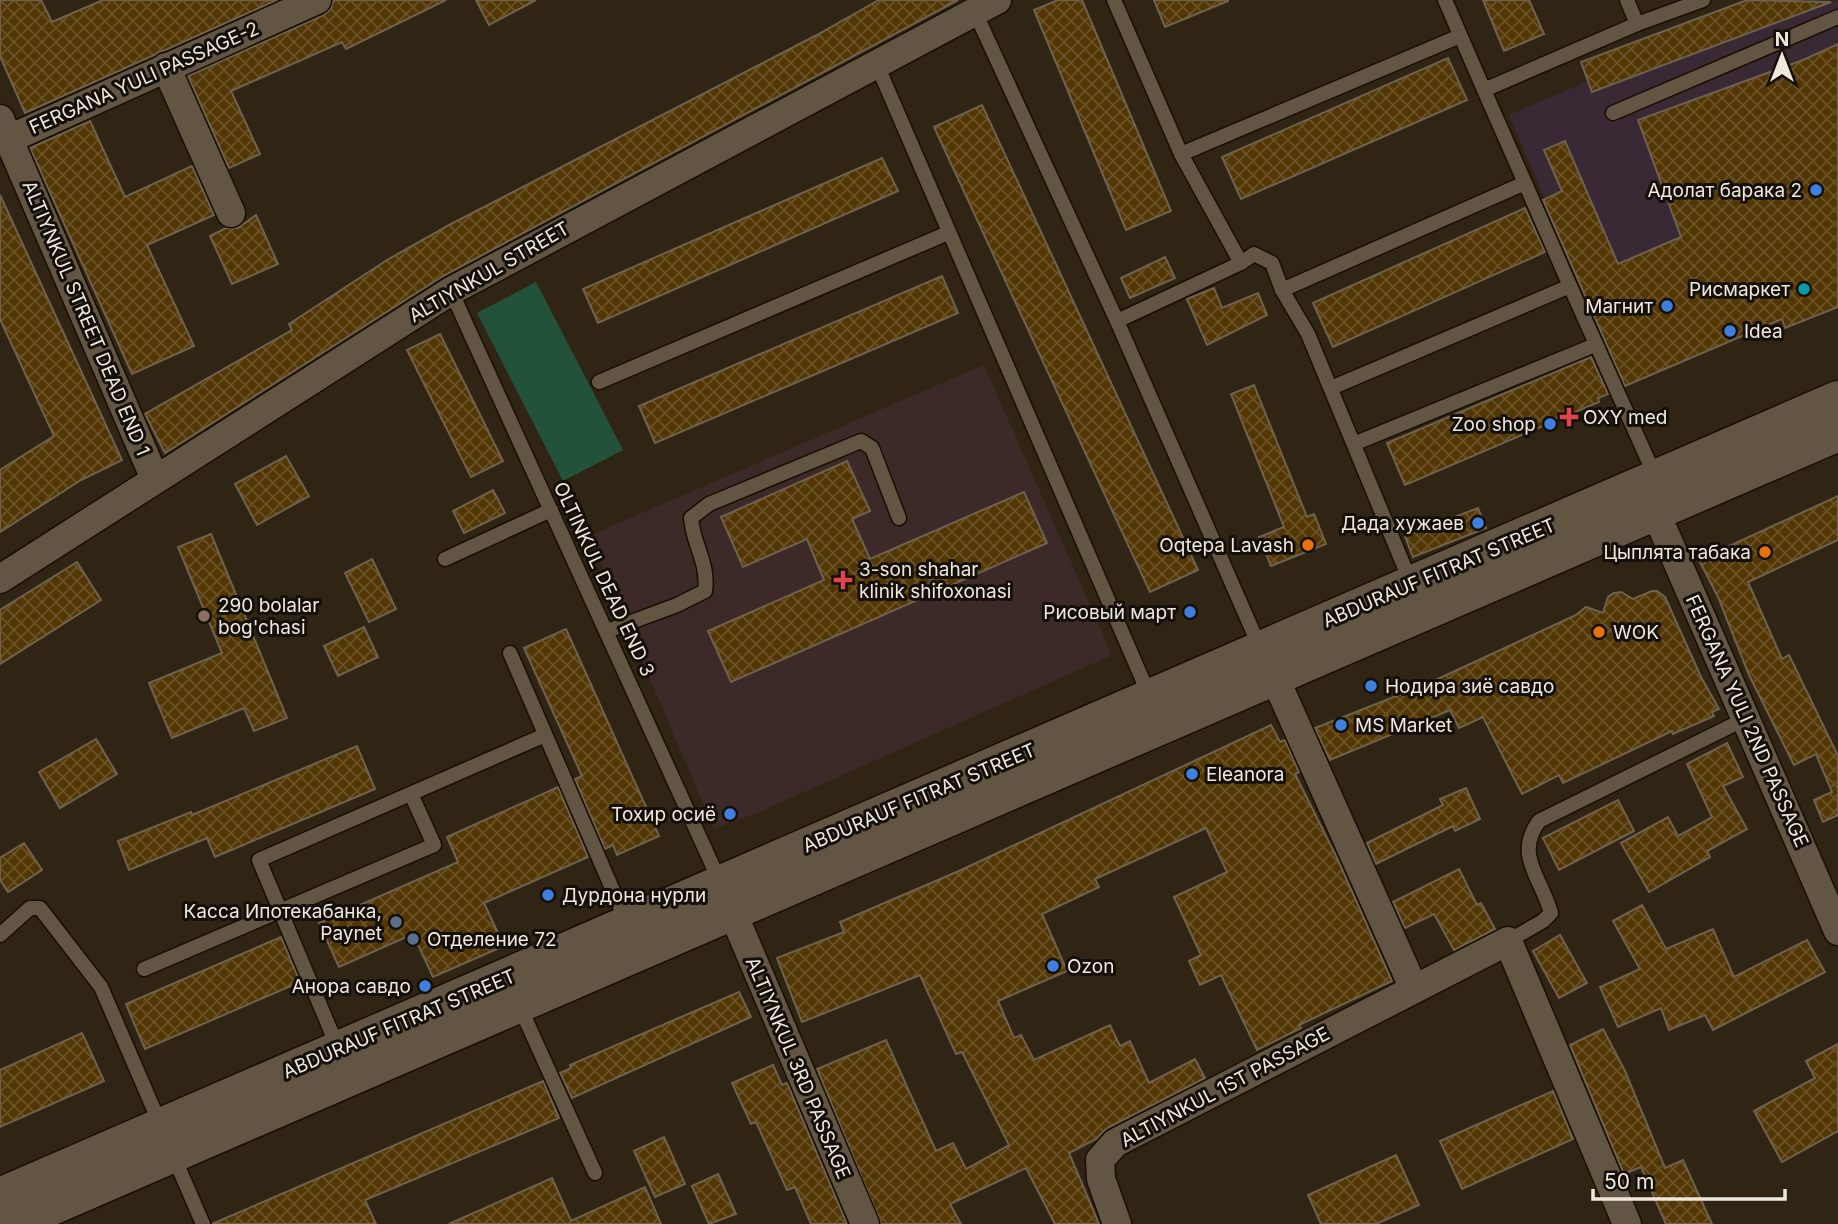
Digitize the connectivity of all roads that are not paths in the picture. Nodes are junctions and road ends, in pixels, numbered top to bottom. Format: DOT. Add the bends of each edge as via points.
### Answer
graph roads {
  1 [pos="317,0"];
  2 [pos="1114,0"];
  3 [pos="1445,0"];
  4 [pos="1627,0"];
  5 [pos="1703,0"];
  6 [pos="986,6"];
  7 [pos="1838,17"];
  8 [pos="1637,24"];
  9 [pos="1460,36"];
  10 [pos="877,65"];
  11 [pos="166,67"];
  12 [pos="1484,90"];
  13 [pos="1613,113"];
  14 [pos="5,129"];
  15 [pos="1181,154"];
  16 [pos="1525,183"];
  17 [pos="231,213"];
  18 [pos="948,233"];
  19 [pos="1241,263"];
  20 [pos="1570,286"];
  21 [pos="1282,290"];
  22 [pos="451,291"];
  23 [pos="1117,321"];
  24 [pos="1595,345"];
  25 [pos="599,382"];
  26 [pos="1331,388"];
  27 [pos="1838,400"];
  28 [pos="1838,432"];
  29 [pos="1356,443"];
  30 [pos="155,479"];
  31 [pos="1651,492"];
  32 [pos="551,510"];
  33 [pos="899,518"];
  34 [pos="445,559"];
  35 [pos="0,579"];
  36 [pos="1412,585"];
  37 [pos="607,631"];
  38 [pos="510,653"];
  39 [pos="1267,663"];
  40 [pos="1151,698"];
  41 [pos="1746,718"];
  42 [pos="545,735"];
  43 [pos="411,794"];
  44 [pos="726,898"];
  45 [pos="281,911"];
  46 [pos="628,925"];
  47 [pos="1838,931"];
  48 [pos="0,935"];
  49 [pos="1508,941"];
  50 [pos="145,969"];
  51 [pos="1414,989"];
  52 [pos="519,1003"];
  53 [pos="339,1050"];
  54 [pos="167,1140"];
  55 [pos="595,1173"];
  56 [pos="0,1197"];
  57 [pos="10,1224"];
  58 [pos="203,1224"];
  59 [pos="866,1224"];
  60 [pos="1117,1224"];
  61 [pos="1627,1224"];
  1 -- 11 [label="street, FERGANA YULI PASSAGE-2"];
  2 -- 15 [label="lane"];
  3 -- 9 [label="lane"];
  4 -- 8 [label="lane"];
  5 -- 8 [label="lane"];
  6 -- 10 [label="street, ALTIYNKUL STREET"];
  6 -- 23 [label="lane"];
  7 -- 13 [label="lane"];
  8 -- 12 [label="lane"];
  9 -- 12 [label="lane"];
  9 -- 15 [label="lane"];
  10 -- 18 [label="lane"];
  10 -- 22 [label="street, ALTIYNKUL STREET"];
  11 -- 14 [label="street, FERGANA YULI PASSAGE-2"];
  11 -- 17 [label="street"];
  12 -- 16 [label="lane"];
  14 -- 30 [label="street, ALTIYNKUL STREET DEAD END 1"];
  15 -- 19 [label="lane"];
  16 -- 20 [label="lane"];
  16 -- 21 [label="lane"];
  18 -- 25 [label="lane"];
  18 -- 40 [label="lane"];
  19 -- 21 [label="lane" via="1254,254 1272,263"];
  19 -- 23 [label="lane"];
  20 -- 24 [label="lane"];
  20 -- 26 [label="lane"];
  21 -- 26 [label="lane" via="1308,334"];
  22 -- 30 [label="street, ALTIYNKUL STREET"];
  22 -- 32 [label="lane, OLTINKUL DEAD END 3"];
  23 -- 39 [label="lane"];
  24 -- 29 [label="lane"];
  24 -- 31 [label="lane"];
  26 -- 29 [label="lane"];
  27 -- 31 [label="main road, ABDURAUF FITRAT STREET"];
  28 -- 31 [label="main road, ABDURAUF FITRAT STREET"];
  29 -- 36 [label="lane"];
  30 -- 35 [label="street, ALTIYNKUL STREET"];
  31 -- 36 [label="main road, ABDURAUF FITRAT STREET"];
  31 -- 39 [label="main road, ABDURAUF FITRAT STREET"];
  31 -- 41 [label="street, FERGANA YULI 2ND PASSAGE"];
  32 -- 34 [label="lane"];
  32 -- 37 [label="lane, OLTINKUL DEAD END 3"];
  33 -- 37 [label="lane" via="872,448 861,441 709,504 691,518 693,538 708,572 705,591"];
  36 -- 39 [label="main road, ABDURAUF FITRAT STREET"];
  37 -- 44 [label="lane, OLTINKUL DEAD END 3"];
  38 -- 42 [label="lane"];
  39 -- 40 [label="main road, ABDURAUF FITRAT STREET"];
  39 -- 44 [label="main road, ABDURAUF FITRAT STREET"];
  39 -- 51 [label="street"];
  40 -- 44 [label="main road, ABDURAUF FITRAT STREET"];
  41 -- 47 [label="street, FERGANA YULI 2ND PASSAGE"];
  41 -- 49 [label="lane" via="1539,821 1527,837 1528,854 1550,913"];
  42 -- 43 [label="lane"];
  42 -- 46 [label="lane"];
  43 -- 45 [label="lane" via="259,860"];
  43 -- 45 [label="lane" via="434,845"];
  44 -- 46 [label="main road, ABDURAUF FITRAT STREET"];
  44 -- 52 [label="main road, ABDURAUF FITRAT STREET"];
  44 -- 59 [label="street, ALTIYNKUL 3RD PASSAGE"];
  45 -- 50 [label="lane"];
  45 -- 53 [label="lane"];
  46 -- 53 [label="main road, ABDURAUF FITRAT STREET"];
  48 -- 54 [label="lane" via="30,908 40,908 101,987"];
  49 -- 51 [label="street, ALTIYNKUL 1ST PASSAGE"];
  49 -- 61 [label="street"];
  51 -- 60 [label="street, ALTIYNKUL 1ST PASSAGE" via="1115,1143 1100,1160 1101,1179"];
  52 -- 54 [label="main road, ABDURAUF FITRAT STREET"];
  52 -- 55 [label="lane"];
  53 -- 54 [label="main road, ABDURAUF FITRAT STREET"];
  54 -- 56 [label="main road, ABDURAUF FITRAT STREET"];
  54 -- 57 [label="main road, ABDURAUF FITRAT STREET"];
  54 -- 58 [label="lane"];
}
